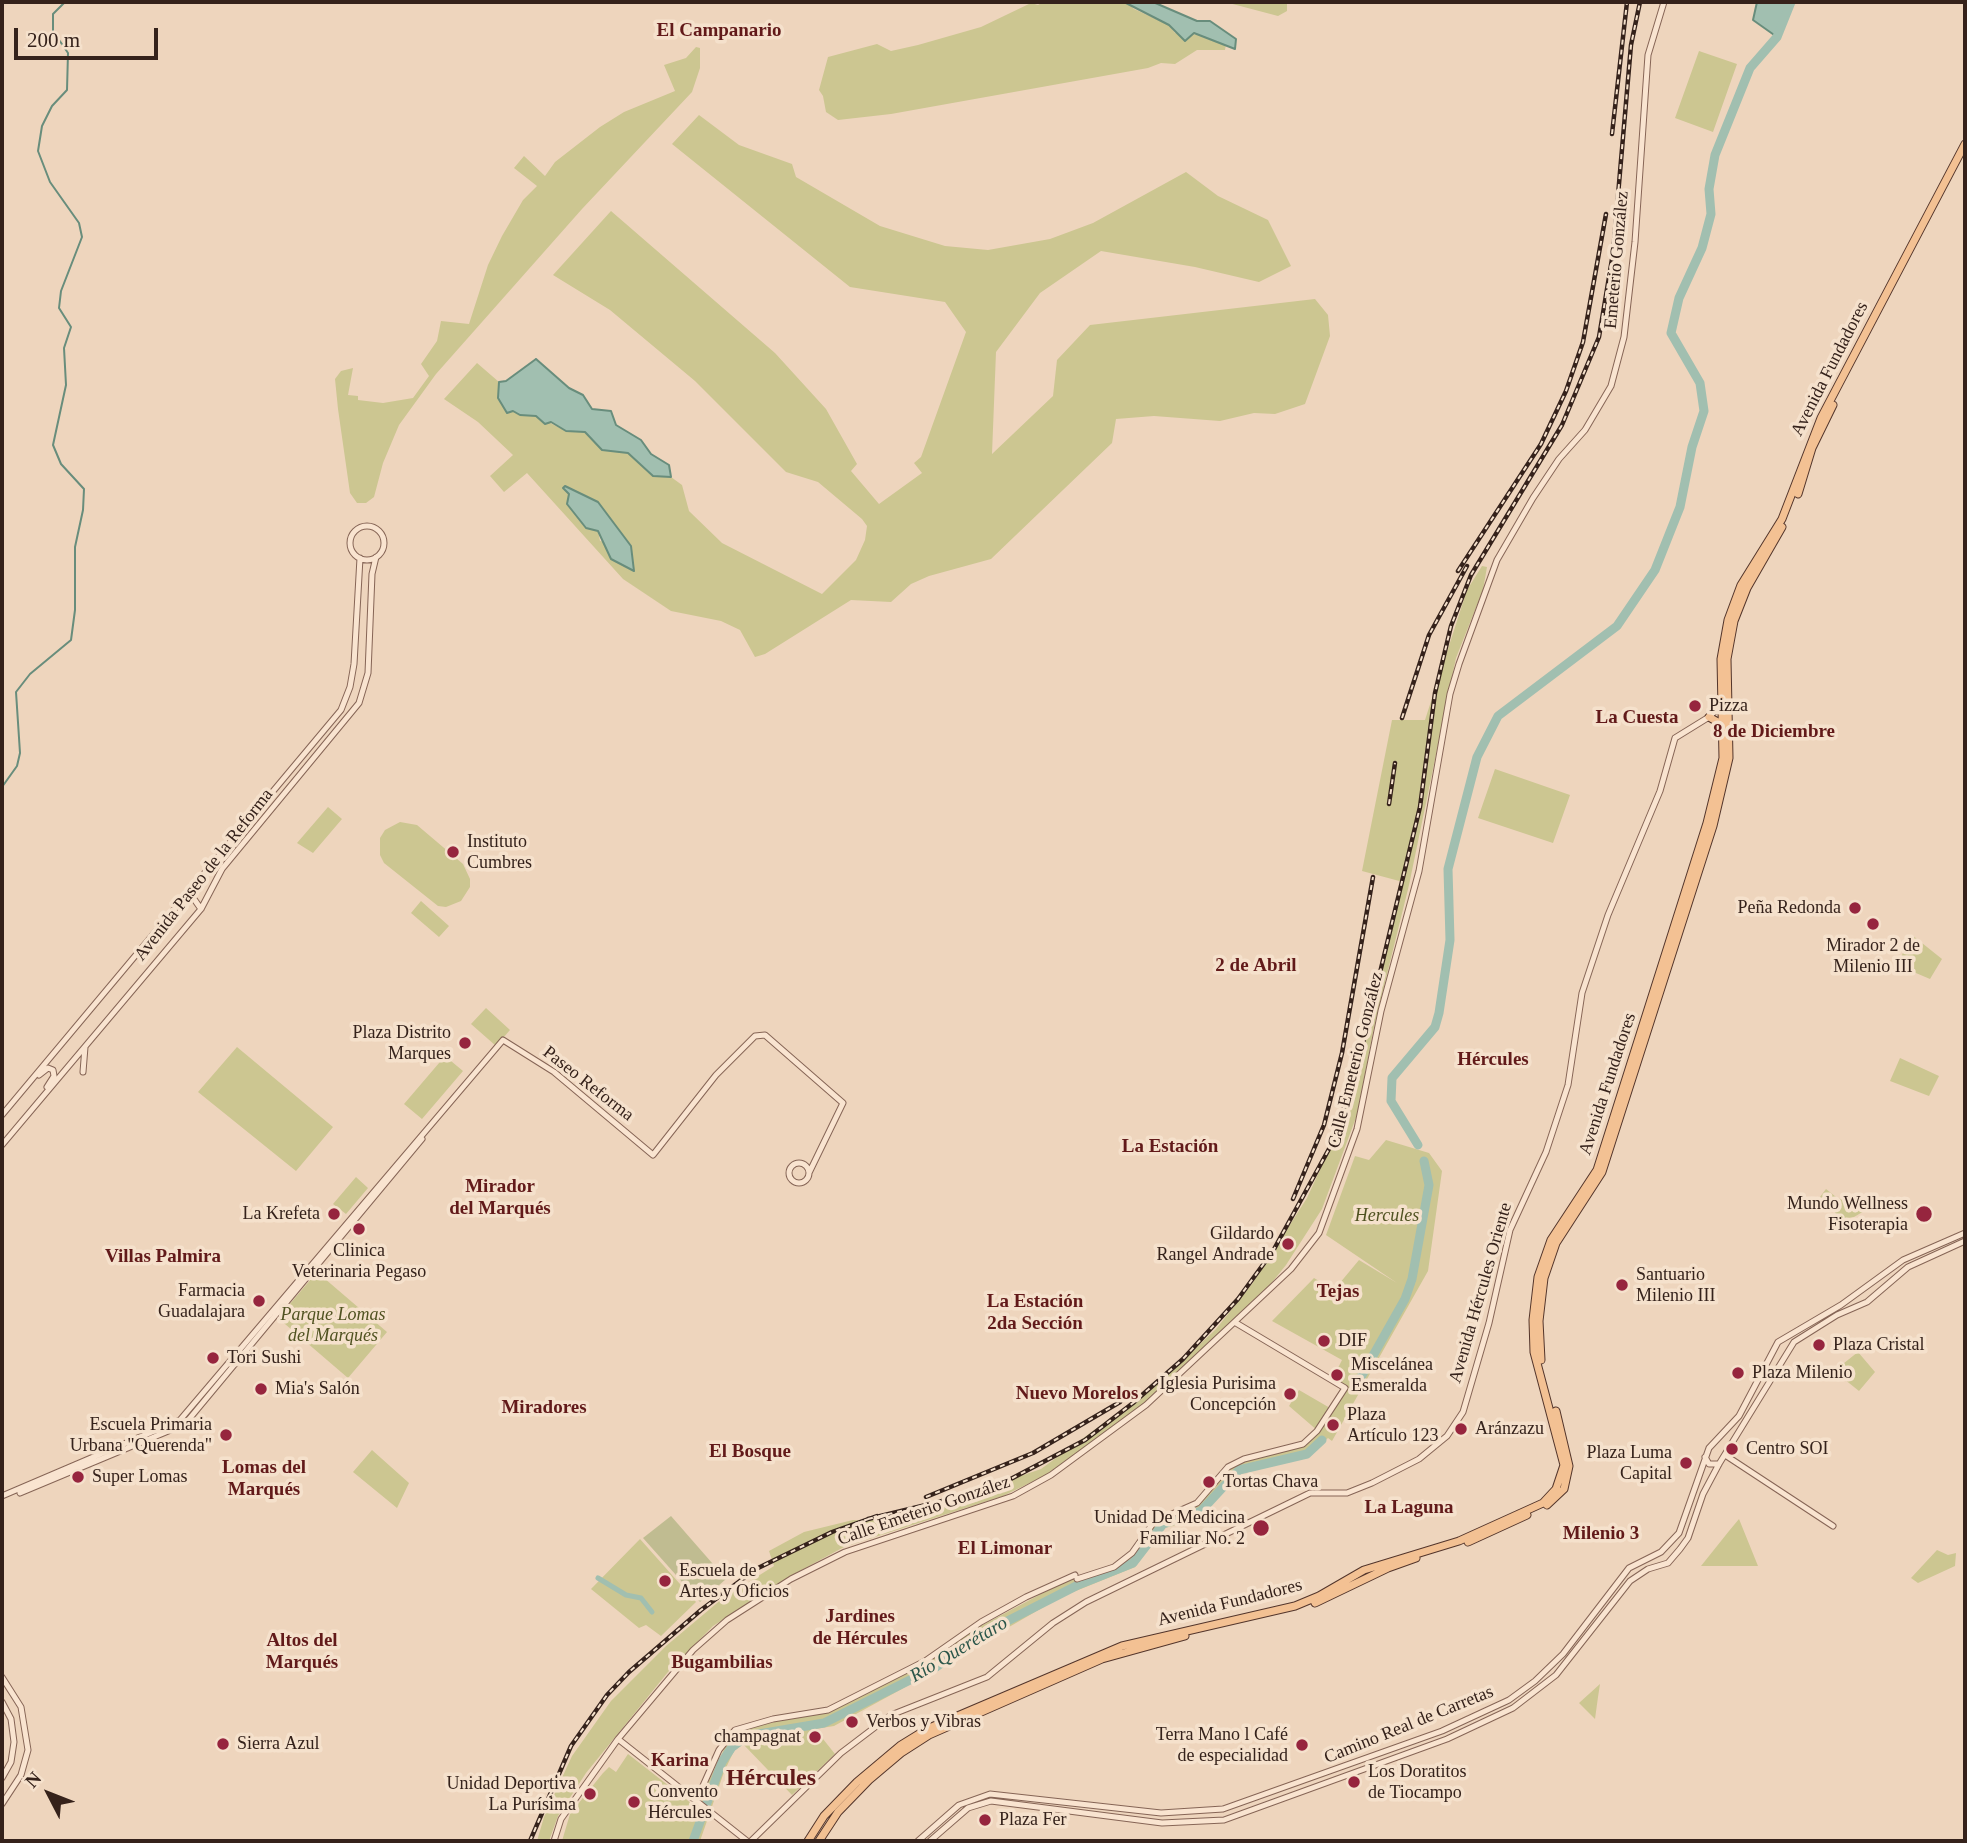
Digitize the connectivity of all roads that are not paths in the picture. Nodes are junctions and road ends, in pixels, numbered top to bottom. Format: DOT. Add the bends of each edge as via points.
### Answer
graph roads {
  1 [pos="1664,2"];
  2 [pos="1965,144"];
  3 [pos="1965,153"];
  4 [pos="1533,498"];
  5 [pos="376,557"];
  6 [pos="359,558"];
  7 [pos="355,626"];
  8 [pos="372,627"];
  9 [pos="1725,703"];
  10 [pos="1709,717"];
  11 [pos="1723,725"];
  12 [pos="307,751"];
  13 [pos="315,757"];
  14 [pos="183,898"];
  15 [pos="201,909"];
  16 [pos="85,1047"];
  17 [pos="83,1072"];
  18 [pos="26,1087"];
  19 [pos="40,1099"];
  20 [pos="2,1115"];
  21 [pos="2,1145"];
  22 [pos="818,1154"];
  23 [pos="805,1165"];
  24 [pos="809,1173"];
  25 [pos="1965,1233"];
  26 [pos="1965,1241"];
  27 [pos="1236,1323"];
  28 [pos="1713,1444"];
  29 [pos="1728,1448"];
  30 [pos="1725,1455"];
  31 [pos="1705,1457"];
  32 [pos="1720,1464"];
  33 [pos="2,1498"];
  34 [pos="1833,1526"];
  35 [pos="2,1677"];
  36 [pos="2,1702"];
  37 [pos="618,1739"];
  38 [pos="2,1778"];
  39 [pos="699,1800"];
  40 [pos="2,1804"];
  41 [pos="932,1828"];
  42 [pos="939,1833"];
  43 [pos="925,1840"];
  44 [pos="554,1841"];
  45 [pos="749,1841"];
  46 [pos="808,1841"];
  47 [pos="819,1841"];
  1 -- 4 [label="street, Emeterio González" via="1648,55 1624,337 1611,386 1585,430 1559,458"];
  2 -- 9 [label="main road, Avenida Fundadores" via="1821,418 1782,519 1741,585 1721,659"];
  3 -- 9 [label="main road, Avenida Fundadores" via="1839,393 1812,448 1786,521 1747,588 1734,621"];
  4 -- 27 [label="street, Calle Emeterio González" via="1497,560 1453,681 1419,871 1381,1011 1357,1129 1319,1233 1291,1269"];
  5 -- 6 [label="street"];
  5 -- 6 [label="street" via="383,548 382,536 364,526 351,541"];
  5 -- 8 [label="street, Avenida Paseo de la Reforma"];
  6 -- 7 [label="street, Avenida Paseo de la Reforma"];
  7 -- 8 [label="street"];
  7 -- 12 [label="street, Avenida Paseo de la Reforma" via="347,700"];
  8 -- 13 [label="street, Avenida Paseo de la Reforma" via="368,673 359,703"];
  9 -- 10 [label="street"];
  9 -- 11 [label="main road, Avenida Fundadores"];
  9 -- 47 [label="main road, Avenida Fundadores" via="1729,758 1646,1038 1602,1172 1556,1243 1544,1278 1539,1353 1570,1460 1563,1489 1541,1509 1501,1528 1388,1568 1322,1600 1274,1616 1124,1651 949,1725 908,1748 869,1780 838,1812"];
  10 -- 11 [label="main road"];
  10 -- 45 [label="street, Avenida Hércules Oriente" via="1675,738 1660,791 1608,915 1582,993 1568,1085 1546,1152 1510,1230 1463,1412 1447,1436 1419,1459 1347,1493 1310,1493 1086,1602 987,1677 906,1707 879,1723"];
  11 -- 46 [label="main road, Avenida Fundadores" via="1723,758 1707,823 1597,1170 1551,1240 1538,1277 1534,1352 1564,1465 1549,1498 1459,1541 1364,1570 1295,1606 1122,1646 937,1725 901,1745 857,1782 824,1816"];
  12 -- 13 [label="street"];
  12 -- 14 [label="street, Avenida Paseo de la Reforma"];
  13 -- 15 [label="street, Avenida Paseo de la Reforma" via="222,869"];
  14 -- 15 [label="street" via="194,899"];
  14 -- 18 [label="street, Avenida Paseo de la Reforma"];
  15 -- 16 [label="street, Avenida Paseo de la Reforma"];
  16 -- 17 [label="street"];
  16 -- 19 [label="street, Avenida Paseo de la Reforma"];
  18 -- 19 [label="street" via="48,1068 53,1070"];
  18 -- 20 [label="street, Avenida Paseo de la Reforma"];
  19 -- 21 [label="street, Avenida Paseo de la Reforma"];
  22 -- 23 [label="street"];
  22 -- 24 [label="street"];
  22 -- 33 [label="street, Paseo Reforma" via="843,1103 762,1034 716,1075 653,1154 554,1072 503,1040 180,1420"];
  23 -- 24 [label="street"];
  23 -- 24 [label="street" via="795,1163 789,1177 803,1182"];
  25 -- 28 [label="street, Camino Real de Carretas" via="1903,1260 1841,1305 1778,1342 1739,1416"];
  26 -- 29 [label="street, Camino Real de Carretas" via="1908,1267 1867,1302 1794,1342"];
  27 -- 37 [label="street, Calle Emeterio González" via="1122,1424 1025,1491 845,1552 727,1619 686,1656"];
  27 -- 39 [label="street" via="1345,1388 1303,1444 1227,1467 1197,1503 1158,1518 1132,1553 1114,1567 1026,1597 925,1661 828,1710 735,1730 719,1750"];
  28 -- 29 [label="street" via="1722,1441"];
  28 -- 31 [label="street, Camino Real de Carretas"];
  29 -- 30 [label="street, Camino Real de Carretas"];
  30 -- 32 [label="street, Camino Real de Carretas"];
  30 -- 34 [label="street"];
  31 -- 32 [label="street" via="1709,1465"];
  31 -- 41 [label="street, Camino Real de Carretas" via="1686,1517 1671,1544 1629,1569 1563,1654 1509,1700 1442,1731 1223,1810 1161,1813 990,1794 959,1805"];
  32 -- 42 [label="street, Camino Real de Carretas" via="1703,1494 1688,1538 1668,1563 1630,1581 1556,1675 1493,1719 1224,1819 1162,1823 991,1801 968,1808"];
  35 -- 40 [label="street" via="21,1707 28,1750 21,1775"];
  36 -- 38 [label="street" via="11,1719 14,1742"];
  37 -- 39 [label="street"];
  37 -- 44 [label="street, Calle Emeterio González" via="561,1819"];
  39 -- 45 [label="street"];
  41 -- 42 [label="street" via="933,1835"];
  41 -- 43 [label="street, Camino Real de Carretas"];
  42 -- 43 [label="street, Camino Real de Carretas"];
}
